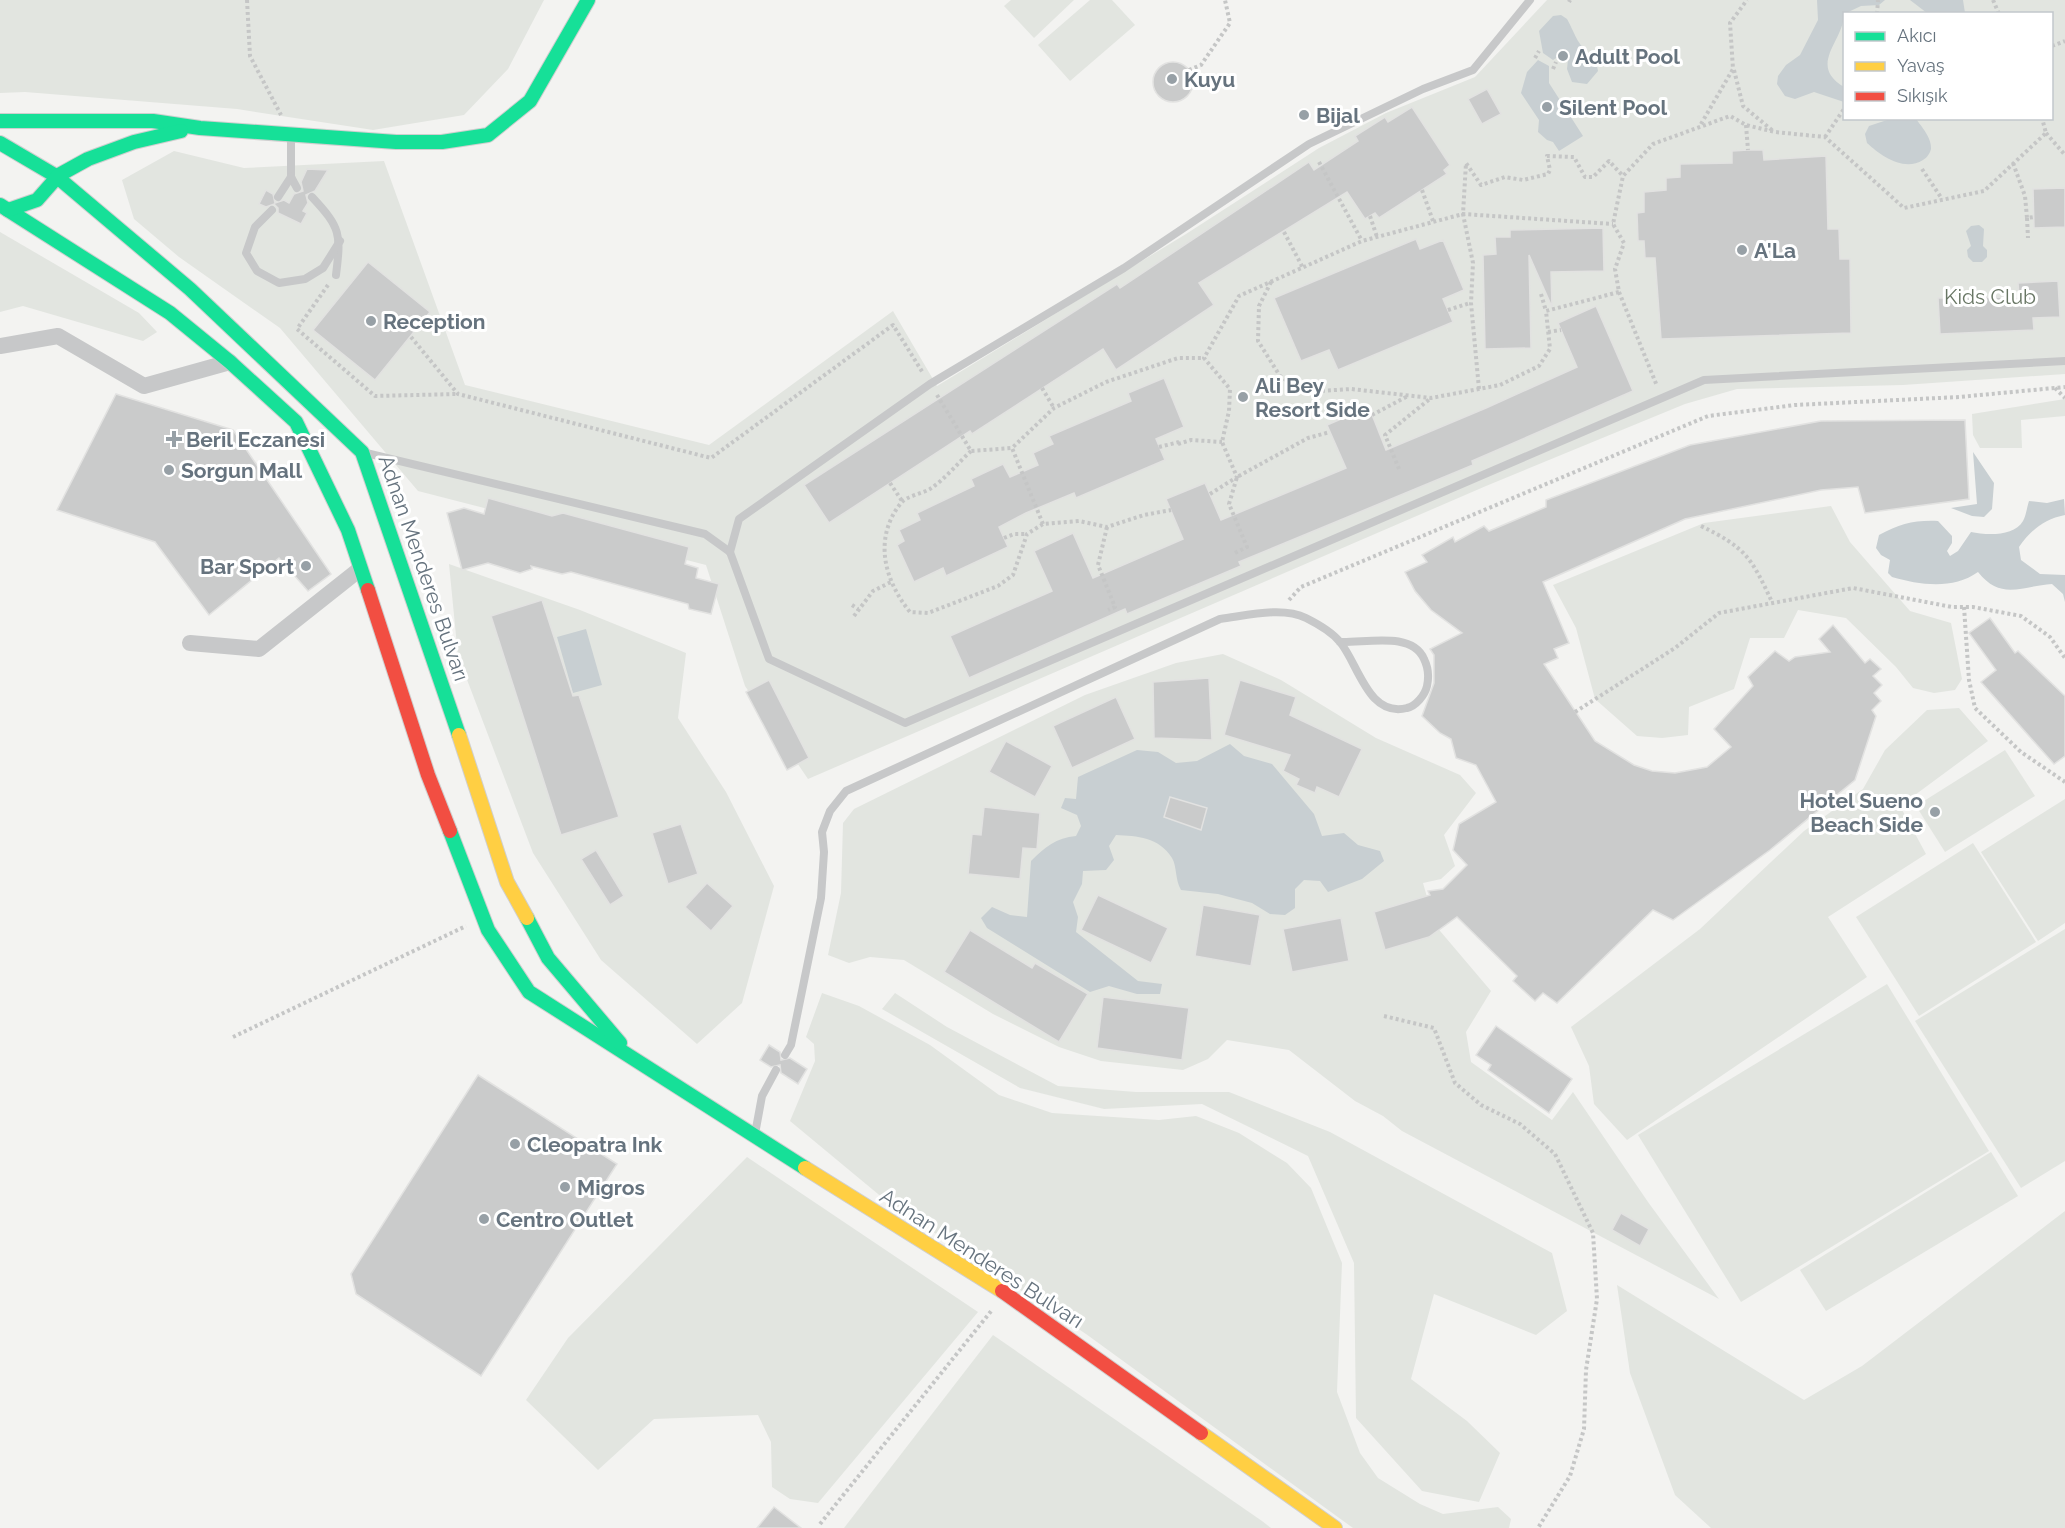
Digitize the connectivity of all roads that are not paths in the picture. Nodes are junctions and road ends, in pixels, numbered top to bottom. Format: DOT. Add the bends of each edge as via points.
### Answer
graph roads {
  1 [pos="588,0"];
  2 [pos="1530,0"];
  3 [pos="0,121"];
  4 [pos="62,121"];
  5 [pos="201,128"];
  6 [pos="291,134"];
  7 [pos="1,146"];
  8 [pos="56,176"];
  9 [pos="291,177"];
  10 [pos="297,188"];
  11 [pos="278,197"];
  12 [pos="312,197"];
  13 [pos="4,208"];
  14 [pos="272,210"];
  15 [pos="340,241"];
  16 [pos="336,275"];
  17 [pos="0,346"];
  18 [pos="2065,361"];
  19 [pos="231,362"];
  20 [pos="362,452"];
  21 [pos="730,552"];
  22 [pos="360,569"];
  23 [pos="1340,642"];
  24 [pos="190,643"];
  25 [pos="628,1054"];
  26 [pos="785,1055"];
  27 [pos="776,1070"];
  28 [pos="755,1134"];
  29 [pos="1335,1528"];
  1 -- 6 [label="main road" via="530,101 488,135 442,142 396,142"];
  2 -- 21 [label="lane" via="1473,70 1423,89 1309,144 1124,268 930,384 739,519"];
  3 -- 4 [label="main road"];
  4 -- 5 [label="main road" via="153,120"];
  4 -- 7 [label="main road" via="27,132"];
  5 -- 6 [label="main road"];
  5 -- 8 [label="main road" via="152,136 118,147"];
  6 -- 9 [label="lane"];
  7 -- 8 [label="main road, Adnan Menderes Bulvarı"];
  8 -- 13 [label="main road" via="45,193 29,204"];
  8 -- 20 [label="main road, Adnan Menderes Bulvarı" via="190,289"];
  9 -- 10 [label="lane"];
  9 -- 11 [label="lane"];
  12 -- 15 [label="lane" via="330,216"];
  13 -- 19 [label="main road, Adnan Menderes Bulvarı" via="170,313"];
  14 -- 15 [label="lane" via="255,227 246,253 257,271 279,284 305,279 323,268"];
  15 -- 16 [label="lane"];
  17 -- 19 [label="street" via="58,336 144,386"];
  18 -- 21 [label="lane" via="1704,380 905,723 769,659"];
  19 -- 22 [label="main road, Adnan Menderes Bulvarı" via="296,422 348,530"];
  20 -- 21 [label="lane" via="705,534"];
  20 -- 25 [label="main road, Adnan Menderes Bulvarı" via="507,882 548,958"];
  22 -- 24 [label="street" via="259,649"];
  22 -- 25 [label="main road, Adnan Menderes Bulvarı" via="428,774 488,930 529,992"];
  23 -- 23 [label="lane" via="1372,696 1383,705 1398,710 1409,708 1425,692 1426,663 1417,647 1402,640"];
  23 -- 26 [label="lane" via="1304,617 1276,613 1220,619 846,790 830,811 822,832 820,898 791,1045"];
  25 -- 28 [label="main road, Adnan Menderes Bulvarı"];
  27 -- 28 [label="lane" via="762,1096"];
  28 -- 29 [label="main road, Adnan Menderes Bulvarı" via="878,1216 1005,1293"];
}
